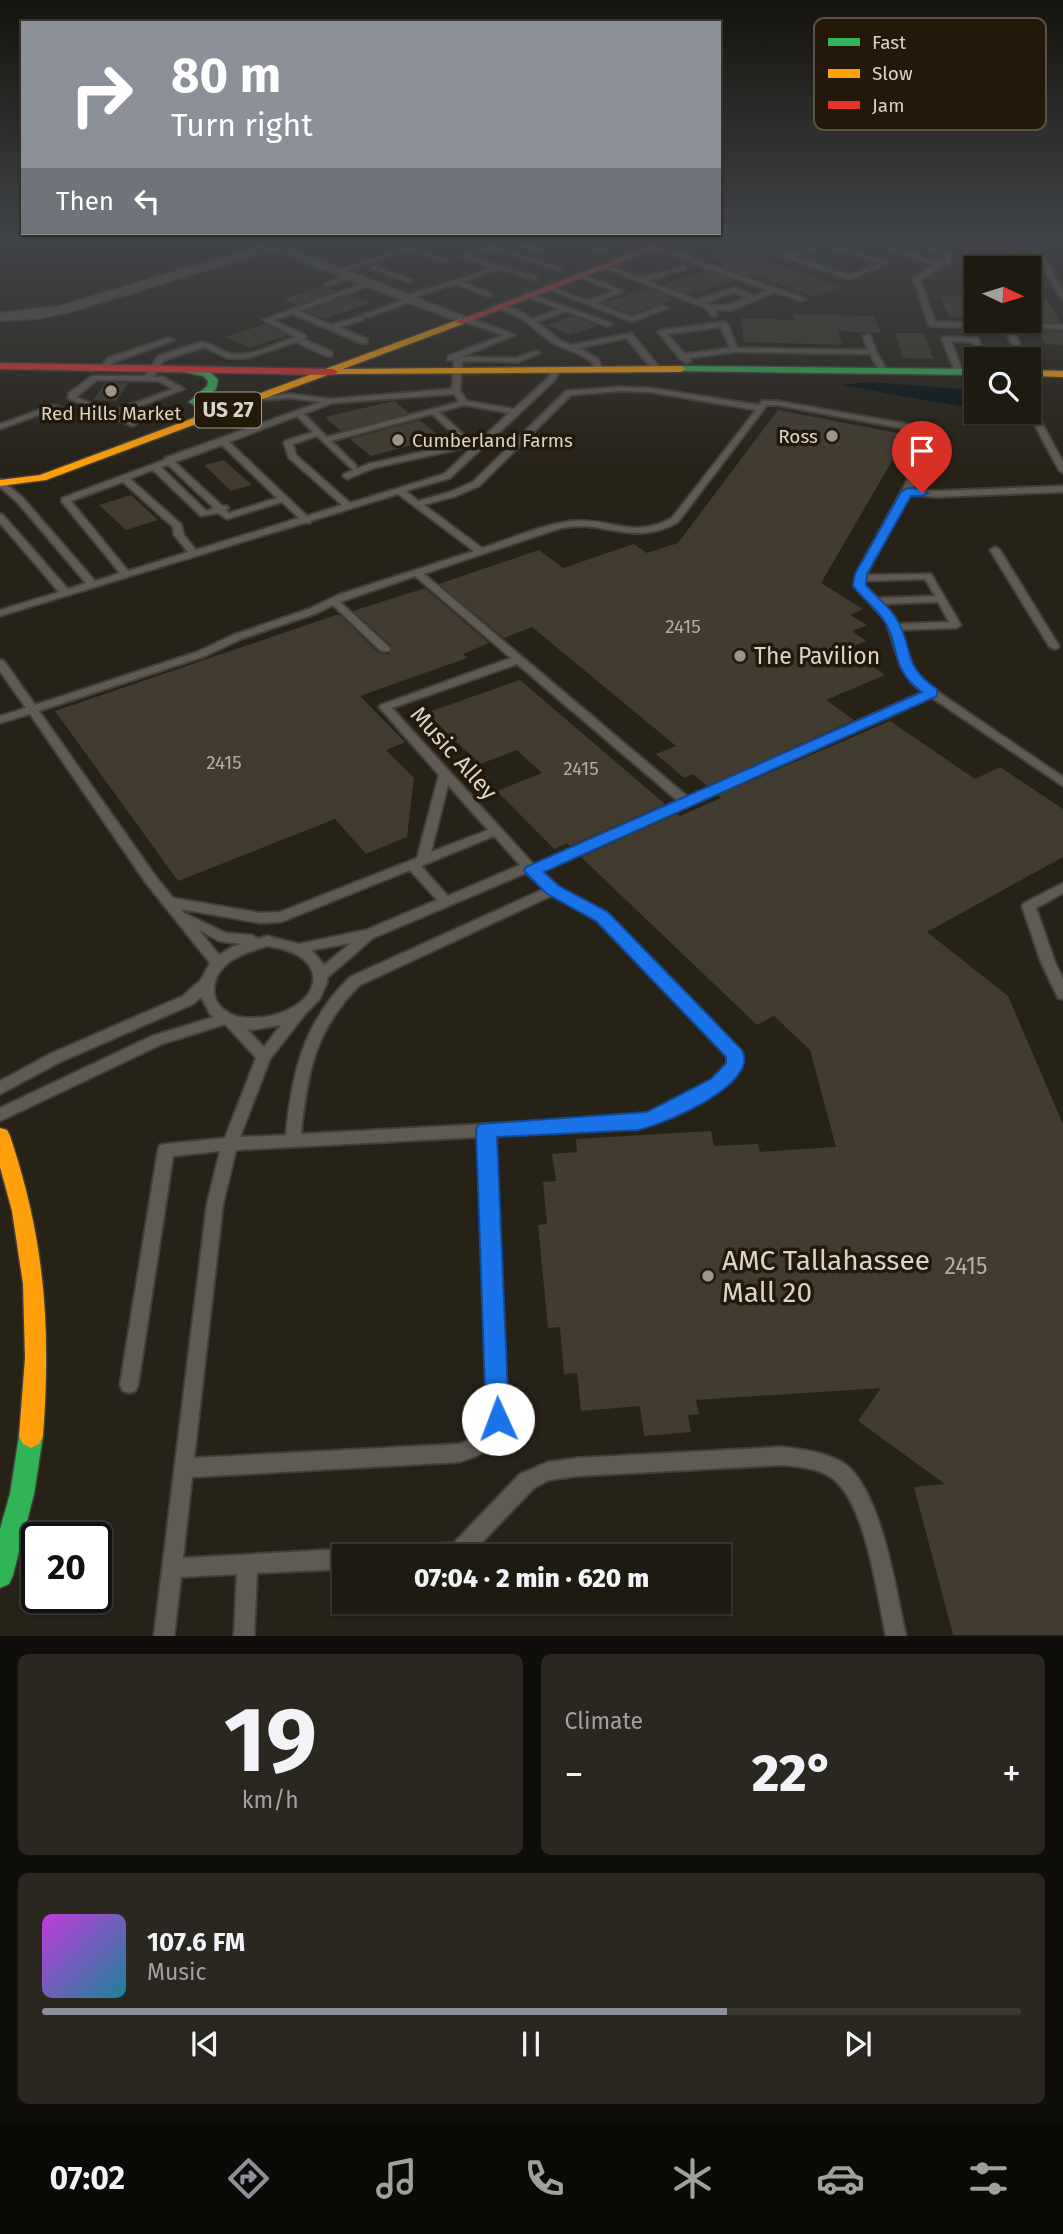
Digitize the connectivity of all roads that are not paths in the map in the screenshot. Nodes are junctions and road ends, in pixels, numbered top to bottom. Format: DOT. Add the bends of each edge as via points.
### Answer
graph roads {
  1 [pos="28,315"];
  2 [pos="280,315"];
  3 [pos="303,315"];
  4 [pos="365,315"];
  5 [pos="433,315"];
  6 [pos="455,315"];
  7 [pos="470,315"];
  8 [pos="523,315"];
  9 [pos="549,315"];
  10 [pos="584,315"];
  11 [pos="620,315"];
  12 [pos="644,315"];
  13 [pos="929,315"];
  14 [pos="0,317"];
  15 [pos="464,319"];
  16 [pos="533,321"];
  17 [pos="609,324"];
  18 [pos="964,325"];
  19 [pos="332,327"];
  20 [pos="1041,327"];
  21 [pos="1063,327"];
  22 [pos="867,336"];
  23 [pos="418,337"];
  24 [pos="296,339"];
  25 [pos="171,340"];
  26 [pos="364,341"];
  27 [pos="978,347"];
  28 [pos="570,348"];
  29 [pos="733,350"];
  30 [pos="872,352"];
  31 [pos="536,353"];
  32 [pos="329,354"];
  33 [pos="689,363"];
  34 [pos="0,366"];
  35 [pos="458,366"];
  36 [pos="103,369"];
  37 [pos="657,369"];
  38 [pos="188,370"];
  39 [pos="599,370"];
  40 [pos="883,370"];
  41 [pos="556,371"];
  42 [pos="281,372"];
  43 [pos="327,372"];
  44 [pos="428,372"];
  45 [pos="960,372"];
  46 [pos="964,372"];
  47 [pos="1041,373"];
  48 [pos="151,374"];
  49 [pos="1063,374"];
  50 [pos="456,391"];
  51 [pos="169,393"];
  52 [pos="260,398"];
  53 [pos="331,401"];
  54 [pos="464,403"];
  55 [pos="189,404"];
  56 [pos="57,407"];
  57 [pos="760,408"];
  58 [pos="433,411"];
  59 [pos="516,412"];
  60 [pos="298,413"];
  61 [pos="152,417"];
  62 [pos="112,423"];
  63 [pos="1038,424"];
  64 [pos="0,427"];
  65 [pos="322,437"];
  66 [pos="506,437"];
  67 [pos="222,440"];
  68 [pos="240,458"];
  69 [pos="168,460"];
  70 [pos="21,465"];
  71 [pos="154,466"];
  72 [pos="353,467"];
  73 [pos="1063,470"];
  74 [pos="347,476"];
  75 [pos="124,477"];
  76 [pos="0,482"];
  77 [pos="322,482"];
  78 [pos="1063,489"];
  79 [pos="401,492"];
  80 [pos="907,492"];
  81 [pos="273,494"];
  82 [pos="285,498"];
  83 [pos="417,504"];
  84 [pos="350,508"];
  85 [pos="220,509"];
  86 [pos="0,517"];
  87 [pos="307,520"];
  88 [pos="995,550"];
  89 [pos="481,552"];
  90 [pos="195,554"];
  91 [pos="417,573"];
  92 [pos="127,575"];
  93 [pos="861,578"];
  94 [pos="93,585"];
  95 [pos="66,593"];
  96 [pos="0,599"];
  97 [pos="941,599"];
  98 [pos="334,601"];
  99 [pos="873,601"];
  100 [pos="4,612"];
  101 [pos="893,627"];
  102 [pos="1054,646"];
  103 [pos="385,649"];
  104 [pos="520,659"];
  105 [pos="0,663"];
  106 [pos="932,692"];
  107 [pos="33,709"];
  108 [pos="0,720"];
  109 [pos="445,775"];
  110 [pos="1063,782"];
  111 [pos="687,802"];
  112 [pos="496,831"];
  113 [pos="417,862"];
  114 [pos="530,869"];
  115 [pos="1063,887"];
  116 [pos="553,890"];
  117 [pos="446,901"];
  118 [pos="170,902"];
  119 [pos="181,915"];
  120 [pos="369,934"];
  121 [pos="267,941"];
  122 [pos="301,948"];
  123 [pos="217,962"];
  124 [pos="319,977"];
  125 [pos="206,983"];
  126 [pos="1063,994"];
  127 [pos="302,1008"];
  128 [pos="229,1020"];
  129 [pos="264,1057"];
  130 [pos="0,1088"];
  131 [pos="0,1115"];
  132 [pos="486,1130"];
  133 [pos="0,1136"];
  134 [pos="293,1141"];
  135 [pos="230,1144"];
  136 [pos="129,1385"];
  137 [pos="184,1468"];
  138 [pos="467,1544"];
  139 [pos="332,1560"];
  140 [pos="248,1564"];
  141 [pos="172,1567"];
  142 [pos="0,1575"];
  143 [pos="164,1636"];
  144 [pos="244,1636"];
  145 [pos="896,1636"];
  1 -- 14 [label="street"];
  2 -- 24 [label="lane" via="270,319 302,337"];
  3 -- 19 [label="lane"];
  4 -- 19 [label="lane"];
  5 -- 26 [label="main road, US 27"];
  6 -- 15 [label="street"];
  7 -- 15 [label="main road, US 27"];
  8 -- 16 [label="lane"];
  9 -- 16 [label="lane"];
  10 -- 17 [label="lane"];
  11 -- 12 [label="lane" via="632,320"];
  13 -- 18 [label="lane" via="932,324"];
  15 -- 23 [label="main road, US 27"];
  15 -- 35 [label="lane" via="511,335 451,358"];
  16 -- 28 [label="lane"];
  19 -- 26 [label="lane"];
  20 -- 21 [label="lane"];
  22 -- 30 [label="lane"];
  23 -- 43 [label="main road, US 27"];
  23 -- 44 [label="main road" via="400,350 396,359 402,366"];
  24 -- 32 [label="lane"];
  24 -- 48 [label="lane" via="247,356 230,356 204,344 161,358"];
  25 -- 36 [label="lane" via="111,360"];
  26 -- 32 [label="main road, US 27"];
  27 -- 45 [label="lane" via="975,340 946,339"];
  28 -- 37 [label="lane" via="628,335"];
  28 -- 39 [label="lane" via="595,361"];
  29 -- 30 [label="lane"];
  29 -- 33 [label="lane"];
  29 -- 33 [label="lane" via="724,324 662,332"];
  30 -- 40 [label="lane"];
  31 -- 35 [label="lane" via="518,360"];
  32 -- 42 [label="main road, US 27"];
  33 -- 37 [label="main road"];
  33 -- 40 [label="main road"];
  34 -- 36 [label="main road"];
  35 -- 41 [label="main road"];
  35 -- 44 [label="main road"];
  35 -- 50 [label="lane"];
  36 -- 48 [label="main road"];
  37 -- 39 [label="main road"];
  38 -- 42 [label="main road"];
  38 -- 48 [label="main road"];
  38 -- 55 [label="main road" via="213,380 212,387"];
  39 -- 41 [label="main road"];
  40 -- 45 [label="main road"];
  41 -- 59 [label="lane"];
  42 -- 43 [label="main road"];
  42 -- 55 [label="main road, US 27"];
  43 -- 44 [label="main road"];
  43 -- 52 [label="main road, US 27"];
  45 -- 46 [label="main road"];
  47 -- 49 [label="main road"];
  48 -- 51 [label="lane" via="180,389"];
  48 -- 62 [label="lane" via="95,378 72,395"];
  50 -- 53 [label="lane"];
  50 -- 54 [label="lane"];
  51 -- 55 [label="lane"];
  51 -- 62 [label="lane"];
  52 -- 53 [label="lane"];
  52 -- 76 [label="main road, US 27" via="42,478"];
  53 -- 60 [label="lane"];
  54 -- 58 [label="lane"];
  54 -- 59 [label="lane"];
  56 -- 64 [label="lane"];
  57 -- 66 [label="lane" via="650,390 569,393"];
  57 -- 80 [label="lane" via="765,402 778,403 938,432"];
  57 -- 89 [label="lane" via="675,520 663,528 631,532 568,523"];
  58 -- 65 [label="lane"];
  58 -- 74 [label="lane" via="460,435 456,447"];
  59 -- 66 [label="lane"];
  60 -- 65 [label="lane"];
  60 -- 67 [label="lane"];
  61 -- 62 [label="main road" via="132,424"];
  63 -- 73 [label="lane"];
  65 -- 72 [label="lane"];
  65 -- 77 [label="lane" via="288,443 292,456"];
  66 -- 79 [label="lane" via="447,476"];
  66 -- 83 [label="lane" via="477,484"];
  67 -- 68 [label="lane"];
  67 -- 69 [label="lane"];
  68 -- 81 [label="lane" via="243,468"];
  68 -- 82 [label="lane"];
  69 -- 71 [label="lane"];
  69 -- 85 [label="lane"];
  70 -- 76 [label="main road"];
  71 -- 75 [label="lane"];
  71 -- 85 [label="lane" via="204,514"];
  74 -- 77 [label="lane"];
  75 -- 90 [label="lane" via="178,526 179,535"];
  75 -- 92 [label="lane" via="65,500"];
  76 -- 94 [label="lane"];
  77 -- 84 [label="lane"];
  78 -- 80 [label="lane"];
  79 -- 83 [label="lane"];
  79 -- 84 [label="lane"];
  80 -- 93 [label="lane"];
  81 -- 85 [label="lane" via="273,500 246,508"];
  82 -- 85 [label="lane" via="227,516"];
  82 -- 87 [label="lane"];
  83 -- 89 [label="lane"];
  84 -- 87 [label="lane"];
  86 -- 95 [label="lane"];
  87 -- 90 [label="lane"];
  88 -- 102 [label="lane"];
  89 -- 91 [label="lane"];
  90 -- 92 [label="lane"];
  91 -- 98 [label="lane"];
  91 -- 104 [label="lane"];
  92 -- 94 [label="lane"];
  93 -- 97 [label="lane" via="928,576"];
  93 -- 99 [label="lane" via="859,586"];
  94 -- 95 [label="lane"];
  95 -- 100 [label="lane"];
  96 -- 100 [label="lane"];
  97 -- 99 [label="lane"];
  97 -- 101 [label="lane" via="956,625"];
  98 -- 103 [label="lane"];
  98 -- 107 [label="lane" via="201,654"];
  99 -- 101 [label="lane"];
  101 -- 106 [label="lane" via="905,667"];
  104 -- 109 [label="lane, Music Alley" via="385,707"];
  104 -- 111 [label="lane"];
  105 -- 107 [label="lane"];
  106 -- 110 [label="lane"];
  106 -- 111 [label="lane"];
  107 -- 108 [label="lane"];
  107 -- 118 [label="lane"];
  109 -- 112 [label="lane, Music Alley"];
  109 -- 113 [label="lane"];
  111 -- 114 [label="lane"];
  112 -- 113 [label="lane"];
  112 -- 114 [label="lane, Music Alley"];
  113 -- 117 [label="lane"];
  113 -- 118 [label="lane" via="281,917 260,918"];
  114 -- 116 [label="lane, Music Alley"];
  114 -- 117 [label="lane"];
  115 -- 126 [label="lane" via="1029,906"];
  116 -- 132 [label="lane, Music Alley" via="602,917 736,1055 736,1063 718,1084 652,1119"];
  116 -- 134 [label="lane" via="346,988 310,1042"];
  117 -- 120 [label="lane"];
  118 -- 119 [label="lane"];
  119 -- 121 [label="lane" via="223,938"];
  119 -- 123 [label="lane"];
  120 -- 122 [label="lane"];
  120 -- 124 [label="lane"];
  121 -- 122 [label="lane"];
  121 -- 123 [label="lane" via="231,951"];
  122 -- 124 [label="lane" via="313,957"];
  123 -- 125 [label="lane"];
  124 -- 127 [label="lane" via="314,996"];
  125 -- 128 [label="lane" via="208,1002"];
  125 -- 130 [label="lane" via="188,1000 55,1058"];
  127 -- 128 [label="lane" via="268,1023"];
  127 -- 129 [label="lane"];
  128 -- 129 [label="lane"];
  128 -- 131 [label="lane" via="157,1040"];
  129 -- 135 [label="lane"];
  132 -- 134 [label="lane, Music Alley"];
  132 -- 137 [label="lane" via="498,1419 492,1435 479,1448 459,1453"];
  133 -- 142 [label="main road" via="11,1162 35,1264 37,1371 24,1483"];
  134 -- 135 [label="lane, Music Alley"];
  135 -- 136 [label="lane, Music Alley" via="166,1150"];
  135 -- 137 [label="lane" via="215,1204"];
  137 -- 141 [label="lane"];
  138 -- 145 [label="lane" via="527,1481 548,1471 783,1456 813,1460 843,1475 864,1507"];
  139 -- 140 [label="lane"];
  140 -- 141 [label="lane"];
  140 -- 144 [label="lane"];
  141 -- 143 [label="lane"];
}
